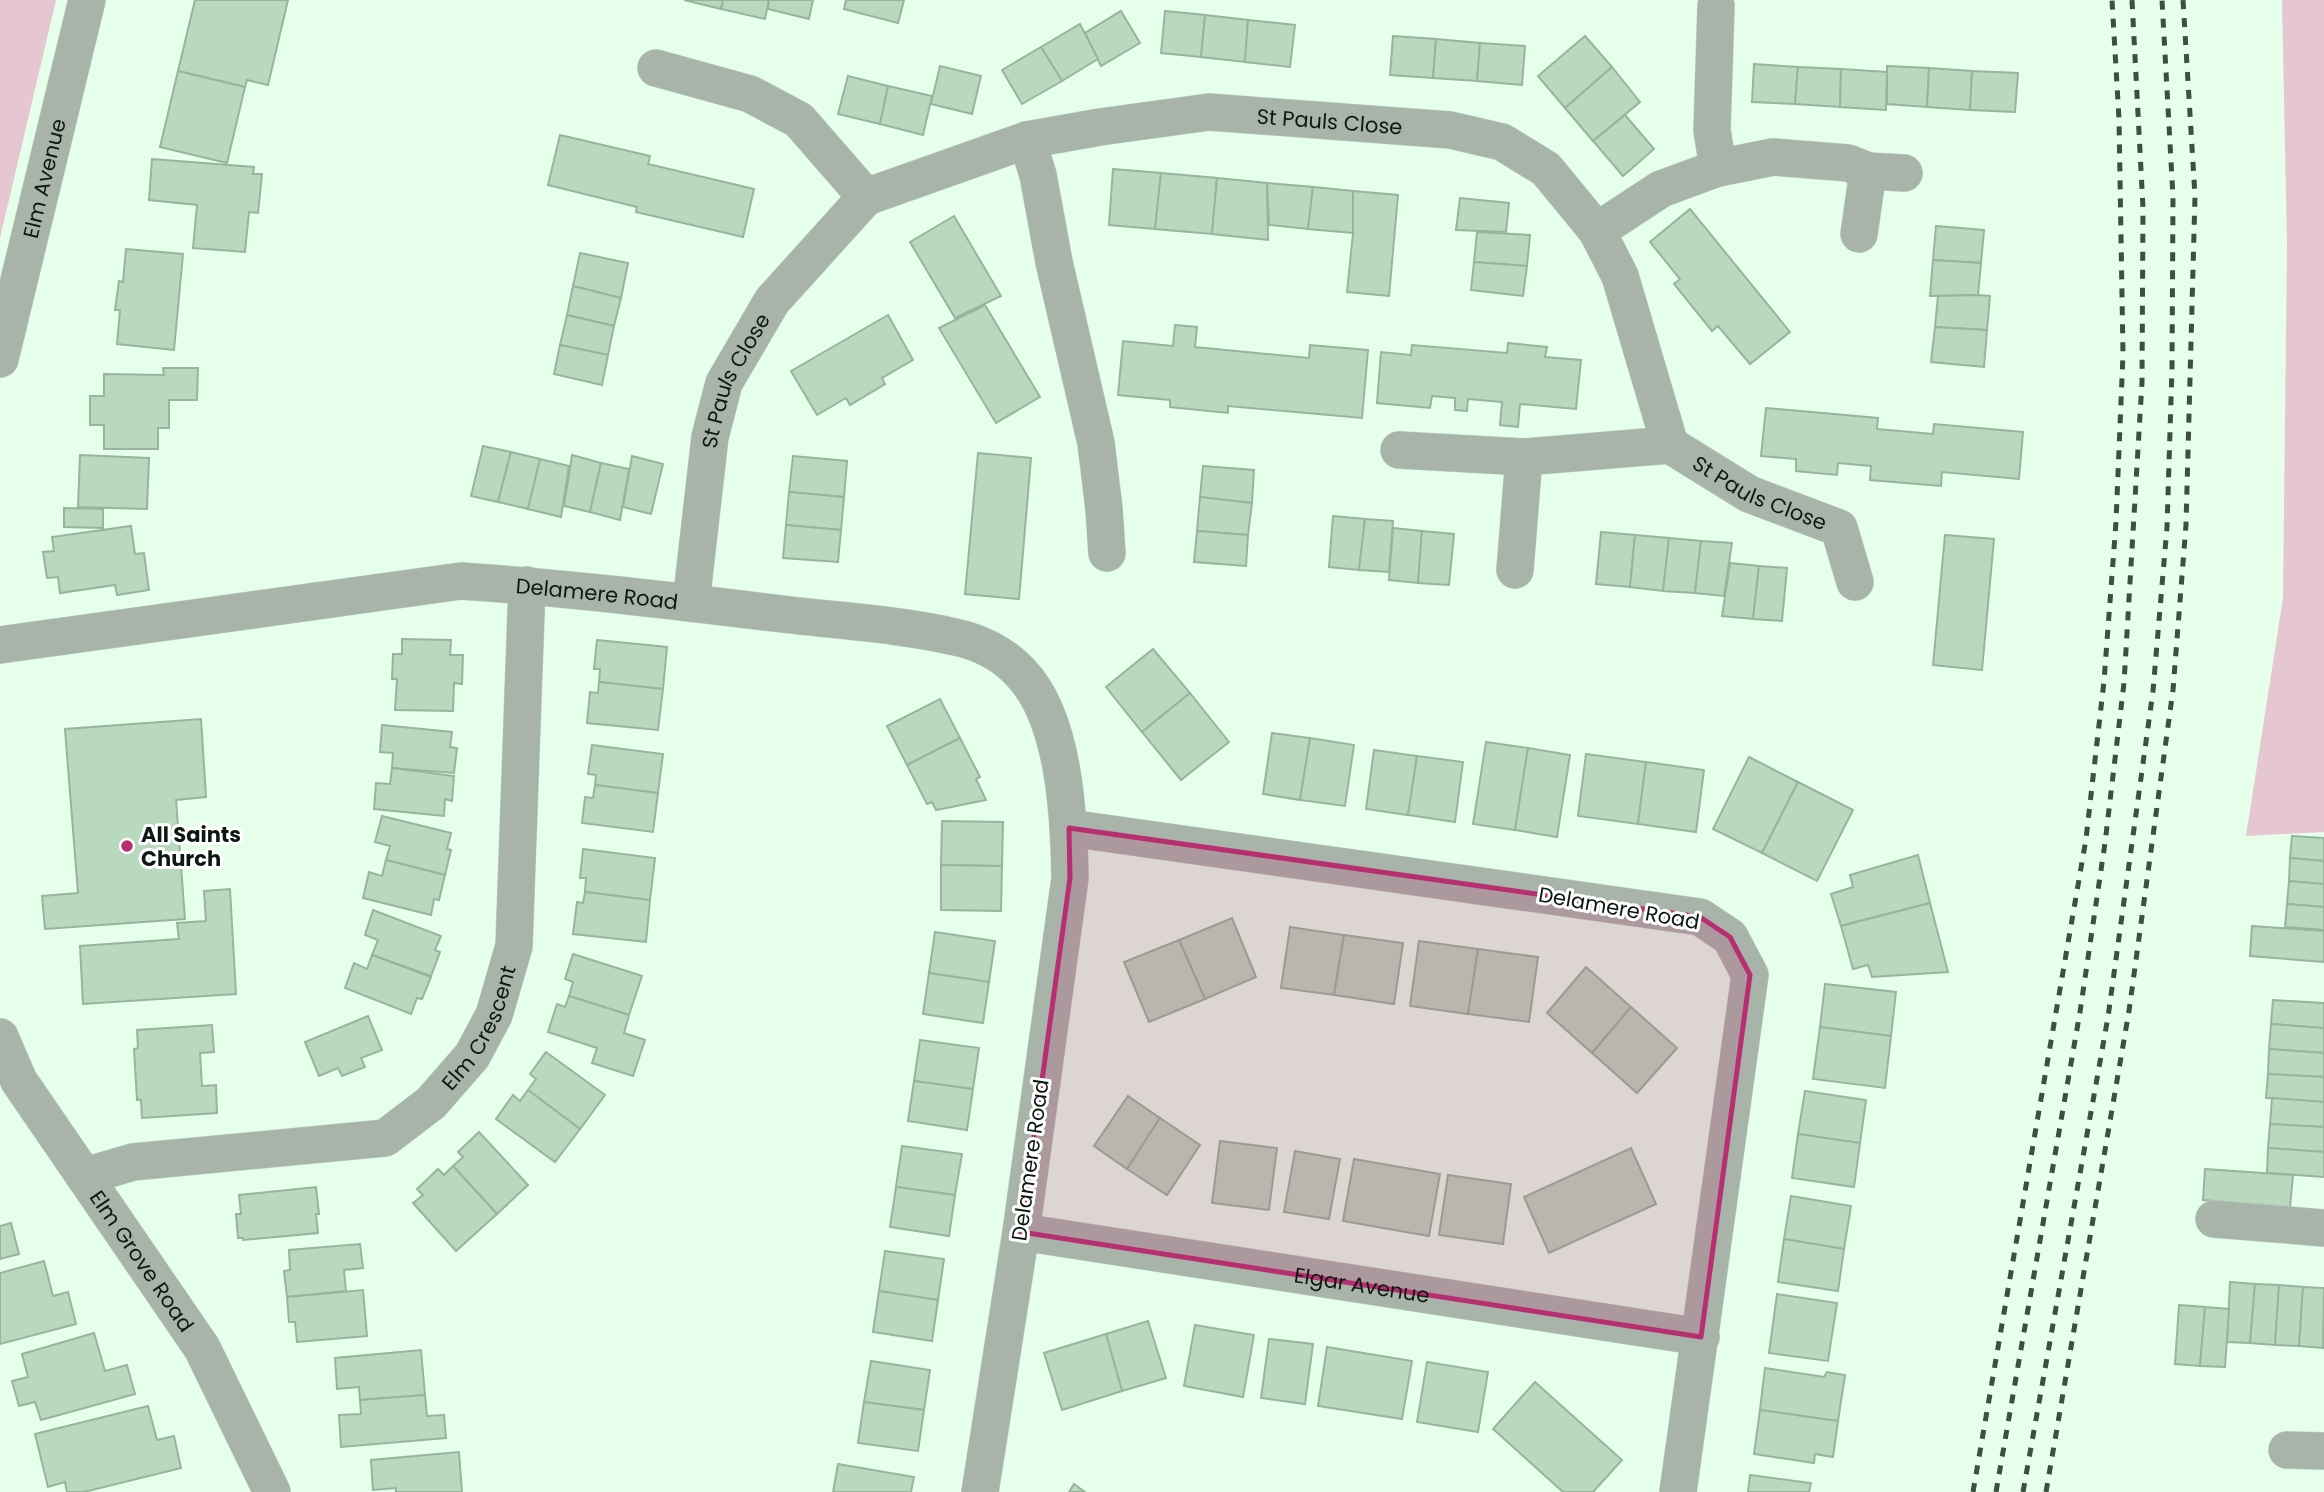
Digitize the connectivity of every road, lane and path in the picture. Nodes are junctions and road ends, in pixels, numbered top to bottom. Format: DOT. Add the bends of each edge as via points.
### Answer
graph roads {
  1 [pos="87,0"];
  2 [pos="1716,6"];
  3 [pos="656,68"];
  4 [pos="1027,140"];
  5 [pos="1718,168"];
  6 [pos="1868,171"];
  7 [pos="1905,173"];
  8 [pos="866,197"];
  9 [pos="1597,231"];
  10 [pos="1859,234"];
  11 [pos="0,359"];
  12 [pos="1670,445"];
  13 [pos="1399,450"];
  14 [pos="1524,457"];
  15 [pos="1107,553"];
  16 [pos="1515,570"];
  17 [pos="1855,582"];
  18 [pos="527,585"];
  19 [pos="691,603"];
  20 [pos="0,645"];
  21 [pos="1069,828"];
  22 [pos="0,1037"];
  23 [pos="85,1176"];
  24 [pos="2214,1219"];
  25 [pos="2324,1228"];
  26 [pos="1021,1232"];
  27 [pos="1701,1336"];
  28 [pos="2287,1450"];
  29 [pos="2324,1451"];
  30 [pos="272,1492"];
  31 [pos="979,1492"];
  32 [pos="1678,1492"];
  1 -- 11 [label="street, Elm Avenue"];
  2 -- 5 [label="street" via="1712,130"];
  3 -- 8 [label="street" via="750,94 799,120"];
  4 -- 8 [label="street, St Pauls Close"];
  4 -- 9 [label="street, St Pauls Close" via="1209,111 1450,130 1502,142 1546,169"];
  4 -- 15 [label="street" via="1096,443"];
  5 -- 6 [label="street" via="1773,156 1847,163"];
  5 -- 9 [label="street" via="1661,189"];
  6 -- 7 [label="street"];
  6 -- 10 [label="street"];
  8 -- 19 [label="street, St Pauls Close" via="772,301 724,383 710,437"];
  9 -- 12 [label="street, St Pauls Close" via="1620,276"];
  12 -- 14 [label="street, St Pauls Close"];
  12 -- 17 [label="street, St Pauls Close" via="1749,494 1839,528"];
  13 -- 14 [label="street, St Pauls Close"];
  14 -- 16 [label="street"];
  18 -- 19 [label="street, Delamere Road"];
  18 -- 20 [label="street, Delamere Road" via="461,581"];
  18 -- 23 [label="street, Elm Crescent" via="513,946 494,1015 472,1056 432,1103 386,1138 132,1162"];
  19 -- 21 [label="street, Delamere Road" via="914,630 957,637 993,651 1020,672 1042,705 1065,787"];
  21 -- 26 [label="street, Delamere Road" via="1065,922"];
  21 -- 27 [label="street, Delamere Road" via="1700,917 1730,937 1750,975"];
  22 -- 23 [label="street, Elm Grove Road" via="19,1081"];
  23 -- 30 [label="street, Elm Grove Road" via="202,1348"];
  24 -- 25 [label="street"];
  26 -- 27 [label="street, Elgar Avenue"];
  26 -- 31 [label="street, Delamere Road"];
  27 -- 32 [label="street, Delamere Road"];
  28 -- 29 [label="street"];
}
